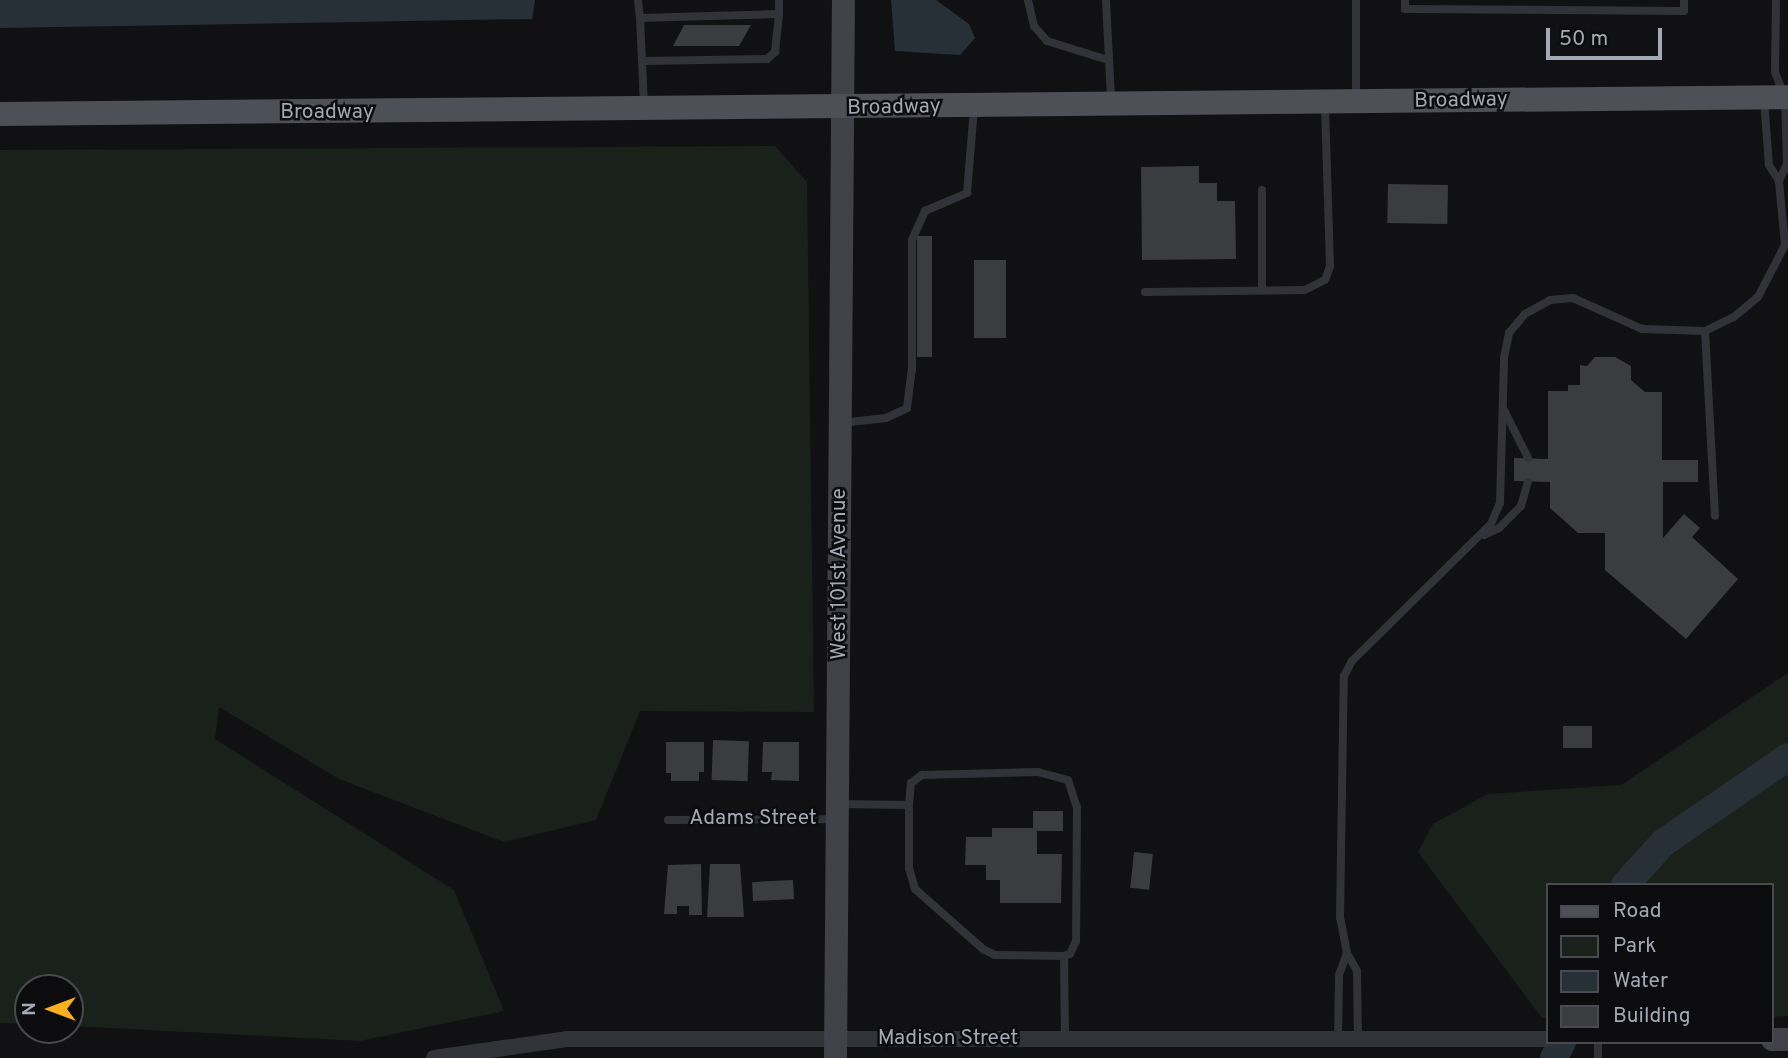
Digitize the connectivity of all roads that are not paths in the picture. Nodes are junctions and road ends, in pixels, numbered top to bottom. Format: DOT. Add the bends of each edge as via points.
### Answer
graph roads {
  1 [pos="638,0"];
  2 [pos="779,0"];
  3 [pos="843,0"];
  4 [pos="1028,0"];
  5 [pos="1106,0"];
  6 [pos="1356,0"];
  7 [pos="1405,0"];
  8 [pos="1538,0"];
  9 [pos="1582,0"];
  10 [pos="1628,0"];
  11 [pos="1684,0"];
  12 [pos="1776,0"];
  13 [pos="1448,5"];
  14 [pos="1495,5"];
  15 [pos="1539,10"];
  16 [pos="1583,10"];
  17 [pos="1628,11"];
  18 [pos="779,15"];
  19 [pos="640,18"];
  20 [pos="1108,60"];
  21 [pos="645,61"];
  22 [pos="1781,96"];
  23 [pos="1325,102"];
  24 [pos="1356,102"];
  25 [pos="1111,105"];
  26 [pos="974,107"];
  27 [pos="843,109"];
  28 [pos="644,111"];
  29 [pos="0,114"];
  30 [pos="1779,181"];
  31 [pos="1262,190"];
  32 [pos="1262,290"];
  33 [pos="1145,292"];
  34 [pos="1705,331"];
  35 [pos="1503,408"];
  36 [pos="841,423"];
  37 [pos="1528,458"];
  38 [pos="1528,482"];
  39 [pos="1715,516"];
  40 [pos="1478,538"];
  41 [pos="909,805"];
  42 [pos="838,811"];
  43 [pos="668,820"];
  44 [pos="1346,953"];
  45 [pos="1064,956"];
  46 [pos="1546,1039"];
  47 [pos="1065,1040"];
  48 [pos="1338,1041"];
  49 [pos="1358,1041"];
  50 [pos="835,1048"];
  51 [pos="434,1058"];
  1 -- 19 [label="lane"];
  2 -- 18 [label="lane"];
  3 -- 27 [label="street, West 101st Avenue"];
  4 -- 20 [label="lane" via="1034,26 1047,41"];
  5 -- 20 [label="lane"];
  6 -- 24 [label="lane"];
  7 -- 13 [label="lane" via="1405,9"];
  8 -- 15 [label="lane"];
  9 -- 16 [label="lane"];
  10 -- 17 [label="lane"];
  11 -- 17 [label="lane" via="1684,11"];
  12 -- 22 [label="lane" via="1775,72"];
  13 -- 14 [label="lane"];
  14 -- 15 [label="lane"];
  15 -- 16 [label="lane"];
  16 -- 17 [label="lane"];
  18 -- 19 [label="lane"];
  18 -- 21 [label="lane" via="775,52 766,59"];
  19 -- 21 [label="lane"];
  20 -- 25 [label="lane"];
  21 -- 28 [label="lane"];
  22 -- 24 [label="main road, Broadway"];
  22 -- 30 [label="lane" via="1787,164"];
  22 -- 30 [label="lane" via="1769,165"];
  23 -- 24 [label="main road, Broadway"];
  23 -- 25 [label="main road, Broadway"];
  23 -- 32 [label="lane" via="1328,275 1306,290"];
  25 -- 26 [label="main road, Broadway"];
  26 -- 27 [label="main road, Broadway"];
  26 -- 36 [label="lane" via="967,193 925,211 917,220 912,240 912,370 907,408 886,418"];
  27 -- 28 [label="main road, Broadway"];
  27 -- 36 [label="street, West 101st Avenue"];
  28 -- 29 [label="main road, Broadway"];
  30 -- 34 [label="lane" via="1785,245 1775,269 1758,298"];
  31 -- 32 [label="lane"];
  32 -- 33 [label="lane"];
  34 -- 35 [label="lane" via="1642,329 1573,298 1550,300 1525,314 1509,333"];
  34 -- 39 [label="lane"];
  35 -- 37 [label="lane"];
  35 -- 40 [label="lane" via="1500,503"];
  36 -- 42 [label="street, West 101st Avenue"];
  38 -- 40 [label="lane" via="1521,506 1499,528"];
  40 -- 44 [label="lane" via="1352,661 1344,676 1340,918"];
  41 -- 42 [label="lane, Adams Street"];
  41 -- 45 [label="lane" via="909,868 915,889 995,955"];
  41 -- 45 [label="lane" via="911,783 922,775 1038,772 1068,780 1077,807 1076,941"];
  42 -- 43 [label="lane, Adams Street"];
  42 -- 50 [label="street, West 101st Avenue"];
  44 -- 48 [label="lane" via="1339,975"];
  44 -- 49 [label="lane" via="1357,971"];
  45 -- 47 [label="lane"];
  46 -- 49 [label="street, Madison Street"];
  47 -- 48 [label="street, Madison Street"];
  47 -- 50 [label="street, Madison Street"];
  48 -- 49 [label="street, Madison Street"];
  50 -- 51 [label="street, Madison Street" via="566,1039"];
}
